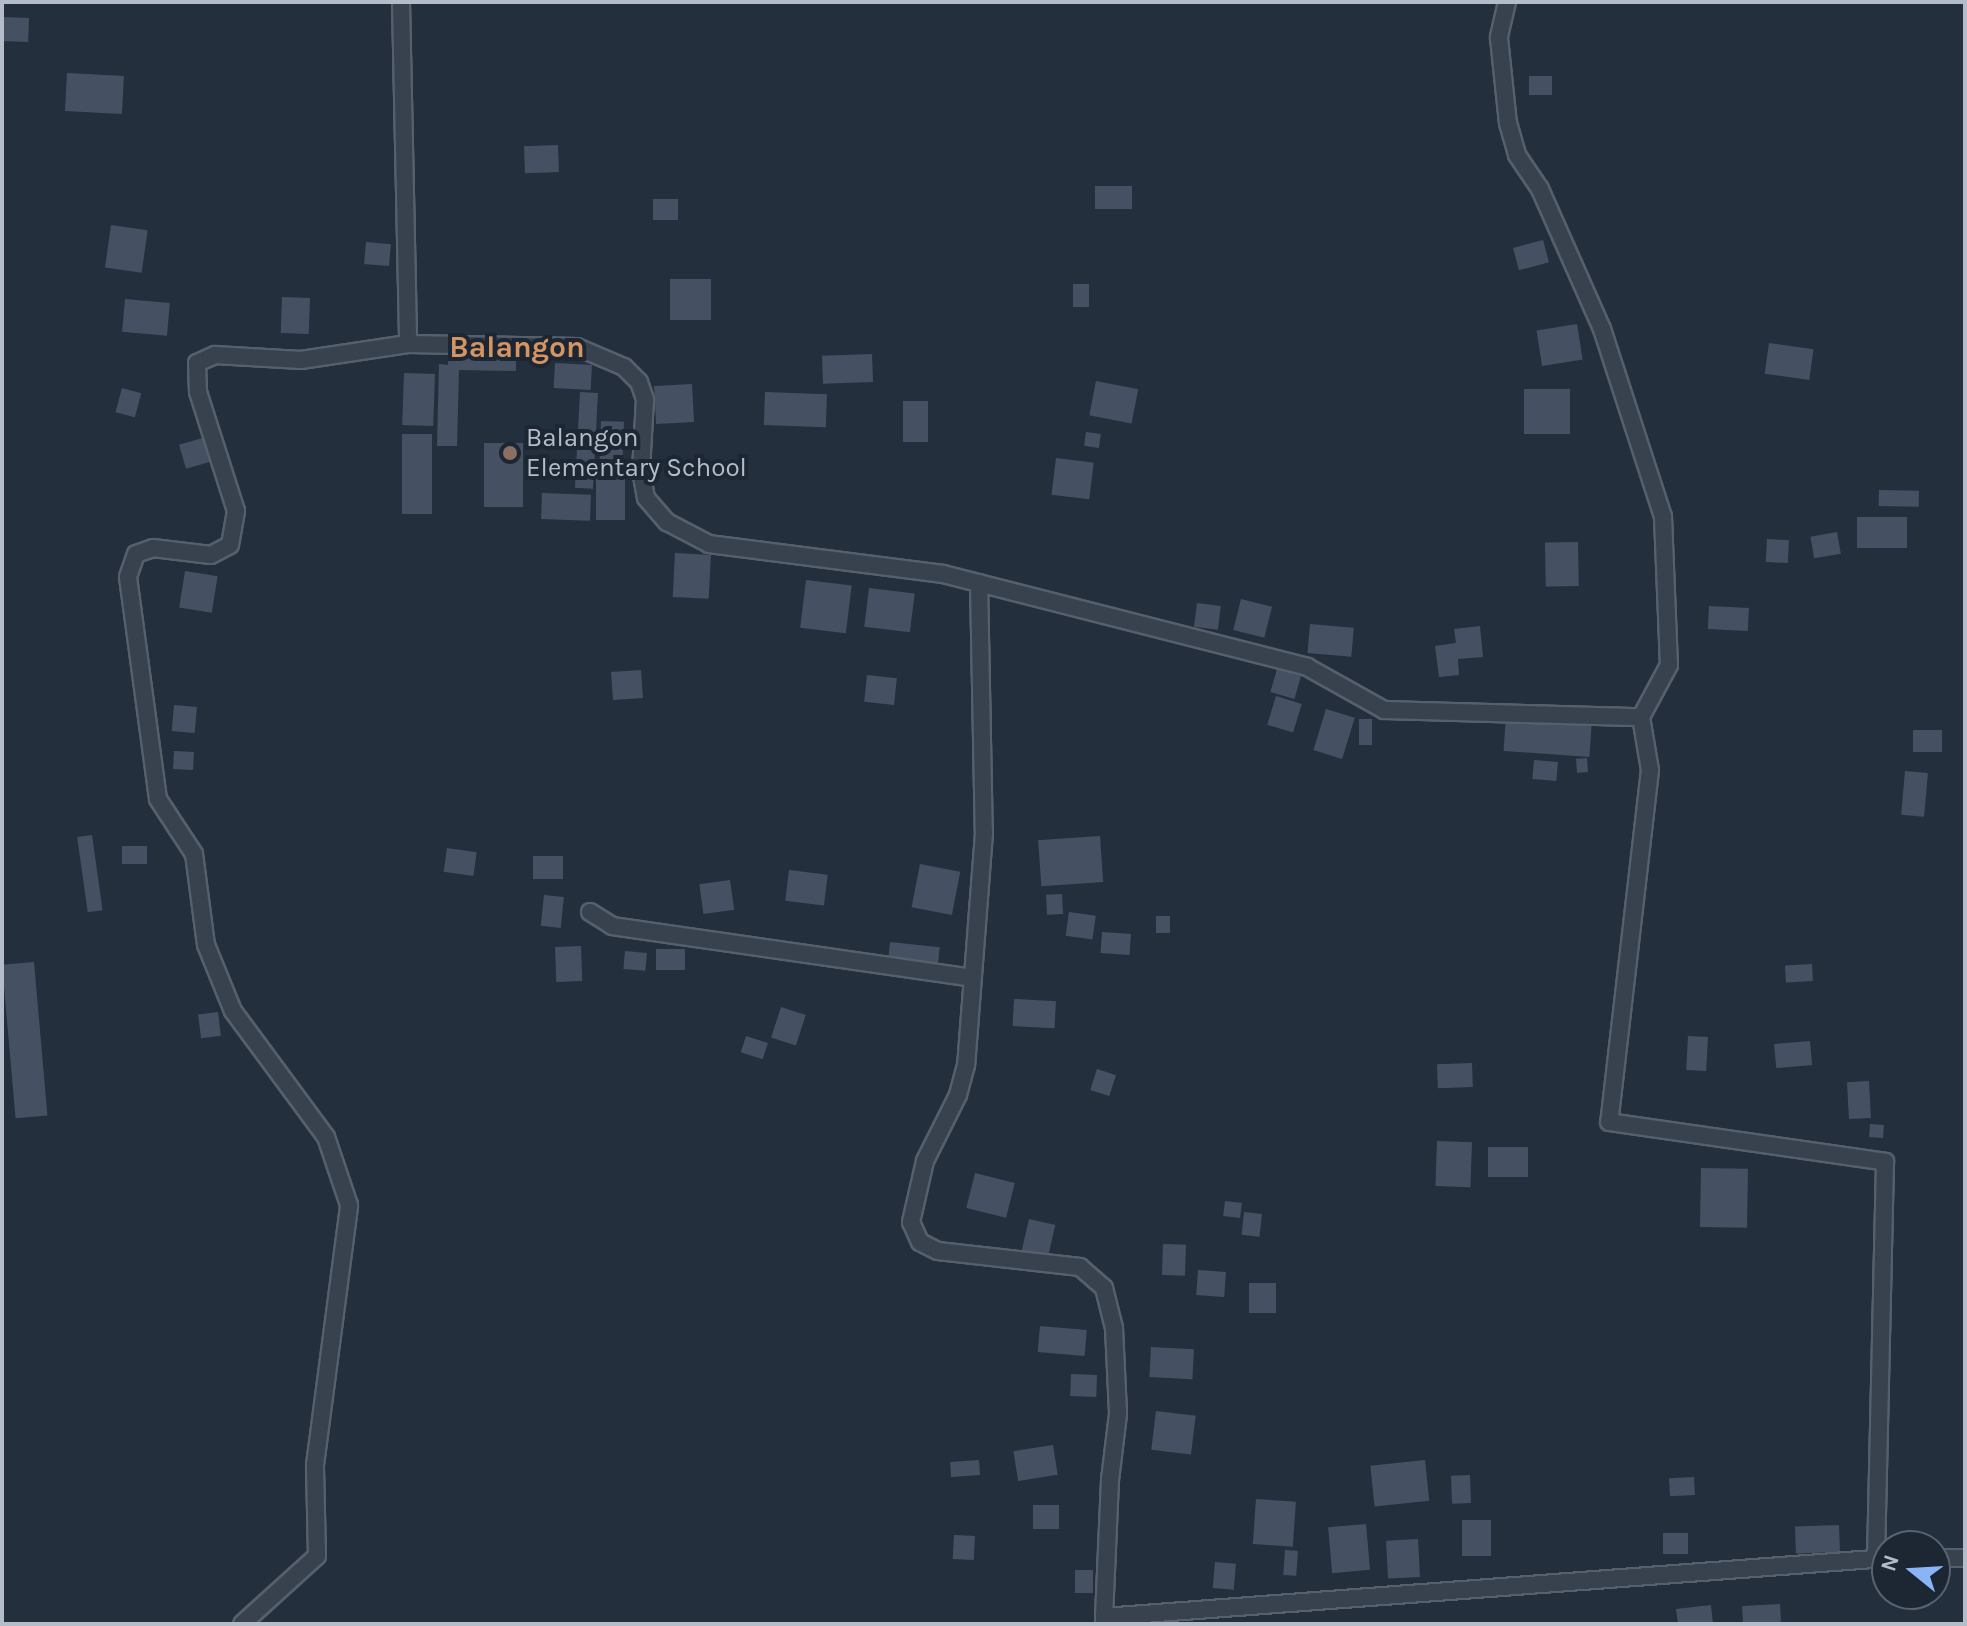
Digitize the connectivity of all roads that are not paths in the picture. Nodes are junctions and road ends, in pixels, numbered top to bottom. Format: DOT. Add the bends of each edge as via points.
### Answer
graph roads {
  1 [pos="401,2"];
  2 [pos="1507,2"];
  3 [pos="408,344"];
  4 [pos="979,583"];
  5 [pos="1641,717"];
  6 [pos="590,912"];
  7 [pos="972,978"];
  8 [pos="1881,1530"];
  9 [pos="1871,1559"];
  10 [pos="1104,1620"];
  11 [pos="242,1624"];
  1 -- 3 [label="street"];
  2 -- 5 [label="street" via="1499,38 1508,123 1517,155 1540,189 1602,329 1663,517 1669,665"];
  3 -- 4 [label="street" via="577,347 624,367 639,382 645,399 641,470 646,498 667,522 709,544"];
  3 -- 11 [label="street" via="301,360 215,355 197,363 198,392 236,511 230,545 211,555 153,548 136,554 128,577 158,799 194,854 206,945 233,1011 326,1137 349,1205 315,1465 317,1556"];
  4 -- 5 [label="street" via="1307,667 1384,710"];
  4 -- 7 [label="street" via="984,833"];
  5 -- 8 [label="street" via="1650,770 1609,1122 1885,1162"];
  6 -- 7 [label="street" via="612,926"];
  7 -- 10 [label="street" via="966,1065 958,1095 925,1161 911,1222 920,1242 938,1251 1080,1267 1104,1288 1114,1328 1118,1414"];
  9 -- 10 [label="street"];
}
